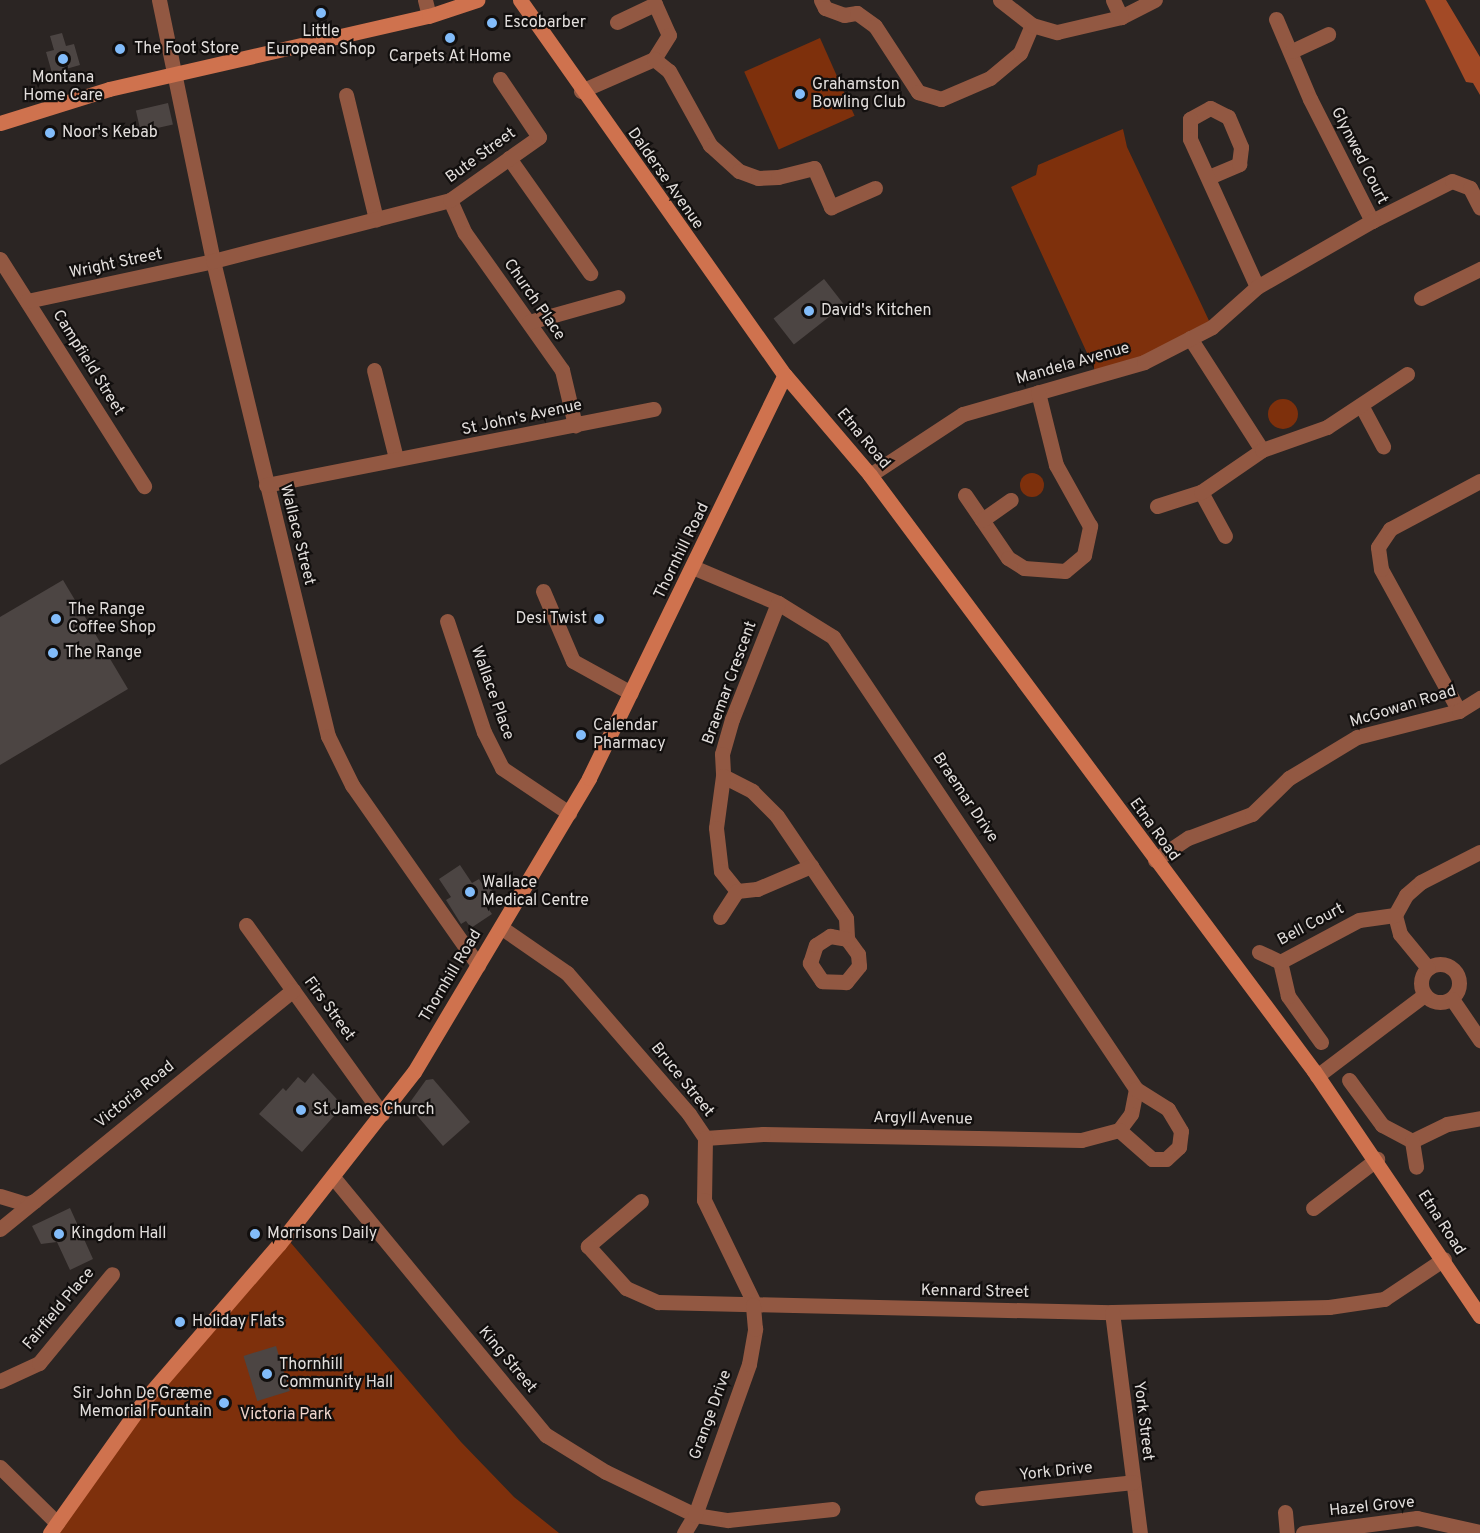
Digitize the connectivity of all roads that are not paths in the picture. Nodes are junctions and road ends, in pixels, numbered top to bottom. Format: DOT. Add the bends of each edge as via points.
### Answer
graph roads {
  1 [pos="159,0"];
  2 [pos="425,0"];
  3 [pos="477,0"];
  4 [pos="520,0"];
  5 [pos="821,0"];
  6 [pos="1000,0"];
  7 [pos="1113,0"];
  8 [pos="1155,0"];
  9 [pos="429,16"];
  10 [pos="1121,17"];
  11 [pos="1276,19"];
  12 [pos="617,22"];
  13 [pos="1032,25"];
  14 [pos="1328,34"];
  15 [pos="1292,51"];
  16 [pos="654,60"];
  17 [pos="175,73"];
  18 [pos="500,79"];
  19 [pos="581,91"];
  20 [pos="346,95"];
  21 [pos="0,123"];
  22 [pos="509,158"];
  23 [pos="1209,177"];
  24 [pos="875,188"];
  25 [pos="450,200"];
  26 [pos="1480,208"];
  27 [pos="376,219"];
  28 [pos="1372,221"];
  29 [pos="0,260"];
  30 [pos="213,261"];
  31 [pos="1480,268"];
  32 [pos="590,273"];
  33 [pos="1257,287"];
  34 [pos="618,297"];
  35 [pos="1421,298"];
  36 [pos="27,302"];
  37 [pos="529,322"];
  38 [pos="1190,338"];
  39 [pos="374,370"];
  40 [pos="1407,374"];
  41 [pos="784,375"];
  42 [pos="1038,392"];
  43 [pos="1361,405"];
  44 [pos="654,409"];
  45 [pos="575,425"];
  46 [pos="1383,446"];
  47 [pos="1262,450"];
  48 [pos="396,458"];
  49 [pos="870,475"];
  50 [pos="1480,481"];
  51 [pos="266,485"];
  52 [pos="144,486"];
  53 [pos="1201,492"];
  54 [pos="965,495"];
  55 [pos="1011,500"];
  56 [pos="1157,506"];
  57 [pos="982,520"];
  58 [pos="1225,537"];
  59 [pos="695,568"];
  60 [pos="543,591"];
  61 [pos="778,603"];
  62 [pos="447,621"];
  63 [pos="631,693"];
  64 [pos="1480,698"];
  65 [pos="1459,711"];
  66 [pos="723,776"];
  67 [pos="569,813"];
  68 [pos="1480,852"];
  69 [pos="1155,861"];
  70 [pos="811,867"];
  71 [pos="737,891"];
  72 [pos="1395,915"];
  73 [pos="720,917"];
  74 [pos="246,924"];
  75 [pos="502,928"];
  76 [pos="847,939"];
  77 [pos="1259,952"];
  78 [pos="1280,962"];
  79 [pos="478,965"];
  80 [pos="1428,968"];
  81 [pos="293,990"];
  82 [pos="1424,995"];
  83 [pos="1452,999"];
  84 [pos="1480,1040"];
  85 [pos="1321,1042"];
  86 [pos="1317,1076"];
  87 [pos="1349,1080"];
  88 [pos="1136,1089"];
  89 [pos="382,1114"];
  90 [pos="1480,1118"];
  91 [pos="1119,1130"];
  92 [pos="705,1138"];
  93 [pos="1412,1141"];
  94 [pos="1377,1159"];
  95 [pos="1416,1167"];
  96 [pos="333,1177"];
  97 [pos="0,1196"];
  98 [pos="34,1201"];
  99 [pos="641,1201"];
  100 [pos="1313,1208"];
  101 [pos="0,1229"];
  102 [pos="1444,1259"];
  103 [pos="112,1274"];
  104 [pos="753,1303"];
  105 [pos="1112,1312"];
  106 [pos="1480,1316"];
  107 [pos="0,1381"];
  108 [pos="0,1467"];
  109 [pos="1133,1482"];
  110 [pos="982,1498"];
  111 [pos="832,1509"];
  112 [pos="1285,1512"];
  113 [pos="695,1515"];
  114 [pos="1437,1527"];
  115 [pos="54,1528"];
  116 [pos="1480,1532"];
  117 [pos="684,1533"];
  118 [pos="1140,1533"];
  119 [pos="1287,1533"];
  120 [pos="1303,1533"];
  1 -- 17 [label="street, Wallace Street"];
  2 -- 9 [label="street"];
  3 -- 9 [label="street"];
  4 -- 19 [label="street, Dalderse Avenue"];
  5 -- 13 [label="street" via="825,8 844,15 858,13 875,26 918,92 941,99 990,78 1020,53"];
  6 -- 13 [label="street"];
  7 -- 10 [label="street"];
  8 -- 10 [label="street"];
  9 -- 17 [label="street"];
  10 -- 13 [label="street" via="1057,32"];
  11 -- 15 [label="street, Glynwed Court"];
  12 -- 16 [label="street" via="655,4 669,35"];
  14 -- 15 [label="street"];
  15 -- 28 [label="street, Glynwed Court" via="1310,99"];
  16 -- 19 [label="street"];
  16 -- 24 [label="street" via="669,71 710,146 739,171 758,178 814,168 831,207"];
  17 -- 21 [label="street"];
  17 -- 30 [label="street, Wallace Street"];
  18 -- 22 [label="street, Bute Street" via="538,137"];
  19 -- 41 [label="street, Dalderse Avenue"];
  20 -- 27 [label="street"];
  22 -- 25 [label="street, Bute Street"];
  22 -- 32 [label="street"];
  23 -- 23 [label="street" via="1188,129 1190,119 1210,108 1228,117 1241,147 1239,164"];
  23 -- 33 [label="street"];
  25 -- 27 [label="street, Bute Street"];
  25 -- 37 [label="street, Church Place" via="465,233"];
  26 -- 28 [label="street, Glynwed Court" via="1470,188 1452,181"];
  27 -- 30 [label="street, Bute Street"];
  28 -- 33 [label="street, Mandela Avenue"];
  29 -- 36 [label="street, Campfield Street"];
  30 -- 36 [label="street, Wright Street"];
  30 -- 51 [label="street, Wallace Street"];
  31 -- 35 [label="street"];
  33 -- 38 [label="street, Mandela Avenue" via="1212,327"];
  34 -- 37 [label="street"];
  36 -- 52 [label="street, Campfield Street"];
  37 -- 45 [label="street, Church Place" via="562,370"];
  38 -- 42 [label="street, Mandela Avenue" via="1144,362"];
  38 -- 47 [label="street"];
  39 -- 48 [label="street"];
  40 -- 43 [label="street"];
  41 -- 49 [label="street, Etna Road"];
  41 -- 59 [label="street, Thornhill Road"];
  42 -- 49 [label="street, Mandela Avenue" via="963,414"];
  42 -- 57 [label="street" via="1056,465 1090,526 1084,555 1065,571 1024,568 1008,558"];
  43 -- 46 [label="street"];
  43 -- 47 [label="street" via="1327,428"];
  44 -- 45 [label="street, St John's Avenue"];
  45 -- 48 [label="street, St John's Avenue"];
  47 -- 53 [label="street"];
  48 -- 51 [label="street, St John's Avenue"];
  49 -- 69 [label="street, Etna Road"];
  50 -- 65 [label="street" via="1390,529 1378,547 1381,569"];
  51 -- 79 [label="street, Wallace Street" via="328,736 352,785"];
  53 -- 56 [label="street"];
  53 -- 58 [label="street"];
  54 -- 57 [label="street"];
  55 -- 57 [label="street"];
  59 -- 61 [label="street, Braemar Drive"];
  59 -- 63 [label="street, Thornhill Road"];
  60 -- 63 [label="street" via="573,661"];
  61 -- 66 [label="street, Braemar Crescent" via="732,719 722,754"];
  61 -- 88 [label="street, Braemar Drive" via="833,637 853,662"];
  62 -- 67 [label="street, Wallace Place" via="484,732 502,768"];
  63 -- 67 [label="street, Thornhill Road"];
  64 -- 65 [label="street, McGowan Road"];
  65 -- 69 [label="street, McGowan Road" via="1357,737 1289,778 1252,814 1188,838"];
  66 -- 70 [label="street" via="752,791 777,816"];
  66 -- 71 [label="street, Braemar Crescent" via="716,828 721,871"];
  67 -- 75 [label="street, Thornhill Road"];
  68 -- 72 [label="street" via="1421,882 1406,895"];
  69 -- 86 [label="street, Etna Road"];
  70 -- 71 [label="street" via="757,889"];
  70 -- 76 [label="street" via="846,918"];
  71 -- 73 [label="street"];
  72 -- 78 [label="street, Bell Court" via="1359,920"];
  72 -- 80 [label="street" via="1400,934"];
  74 -- 81 [label="street, Firs Street"];
  75 -- 79 [label="street, Thornhill Road"];
  75 -- 92 [label="street, Bruce Street" via="567,973 689,1114"];
  77 -- 78 [label="street, Bell Court"];
  78 -- 85 [label="street, Bell Court" via="1288,996"];
  79 -- 89 [label="street, Thornhill Road" via="414,1072"];
  80 -- 82 [label="street" via="1420,981"];
  80 -- 83 [label="street" via="1442,964 1454,971 1459,987"];
  81 -- 89 [label="street, Firs Street"];
  81 -- 98 [label="street, Victoria Road"];
  82 -- 83 [label="street" via="1436,1003"];
  82 -- 86 [label="street"];
  83 -- 84 [label="street"];
  86 -- 94 [label="street, Etna Road"];
  87 -- 93 [label="street" via="1382,1125"];
  88 -- 91 [label="street" via="1131,1114"];
  88 -- 91 [label="street" via="1168,1109 1181,1131 1179,1147 1166,1159 1152,1159"];
  89 -- 96 [label="street, Thornhill Road"];
  90 -- 93 [label="street" via="1447,1124"];
  91 -- 92 [label="street, Argyll Avenue" via="1080,1140 763,1134"];
  92 -- 104 [label="street, Bruce Street" via="704,1200"];
  93 -- 95 [label="street"];
  94 -- 100 [label="street"];
  94 -- 102 [label="street, Etna Road"];
  96 -- 113 [label="street, King Street" via="546,1435 606,1472"];
  96 -- 115 [label="street, Thornhill Road" via="146,1398"];
  97 -- 98 [label="street" via="27,1204"];
  98 -- 101 [label="street, Victoria Road"];
  99 -- 104 [label="street, Kennard Street" via="588,1246 626,1288 658,1302"];
  102 -- 105 [label="street, Kennard Street" via="1384,1299 1357,1305"];
  102 -- 106 [label="street, Etna Road"];
  103 -- 107 [label="street, Fairfield Place" via="39,1363"];
  104 -- 105 [label="street, Kennard Street"];
  104 -- 113 [label="street, Grange Drive" via="755,1329 749,1364"];
  105 -- 109 [label="street, York Street"];
  108 -- 115 [label="street"];
  109 -- 110 [label="street, York Drive"];
  109 -- 118 [label="street, York Street"];
  111 -- 113 [label="street, King Street" via="728,1520"];
  112 -- 119 [label="street"];
  113 -- 117 [label="street, Grange Drive"];
  114 -- 116 [label="street, Hazel Grove"];
  114 -- 120 [label="street, Hazel Grove" via="1417,1518"];
}
